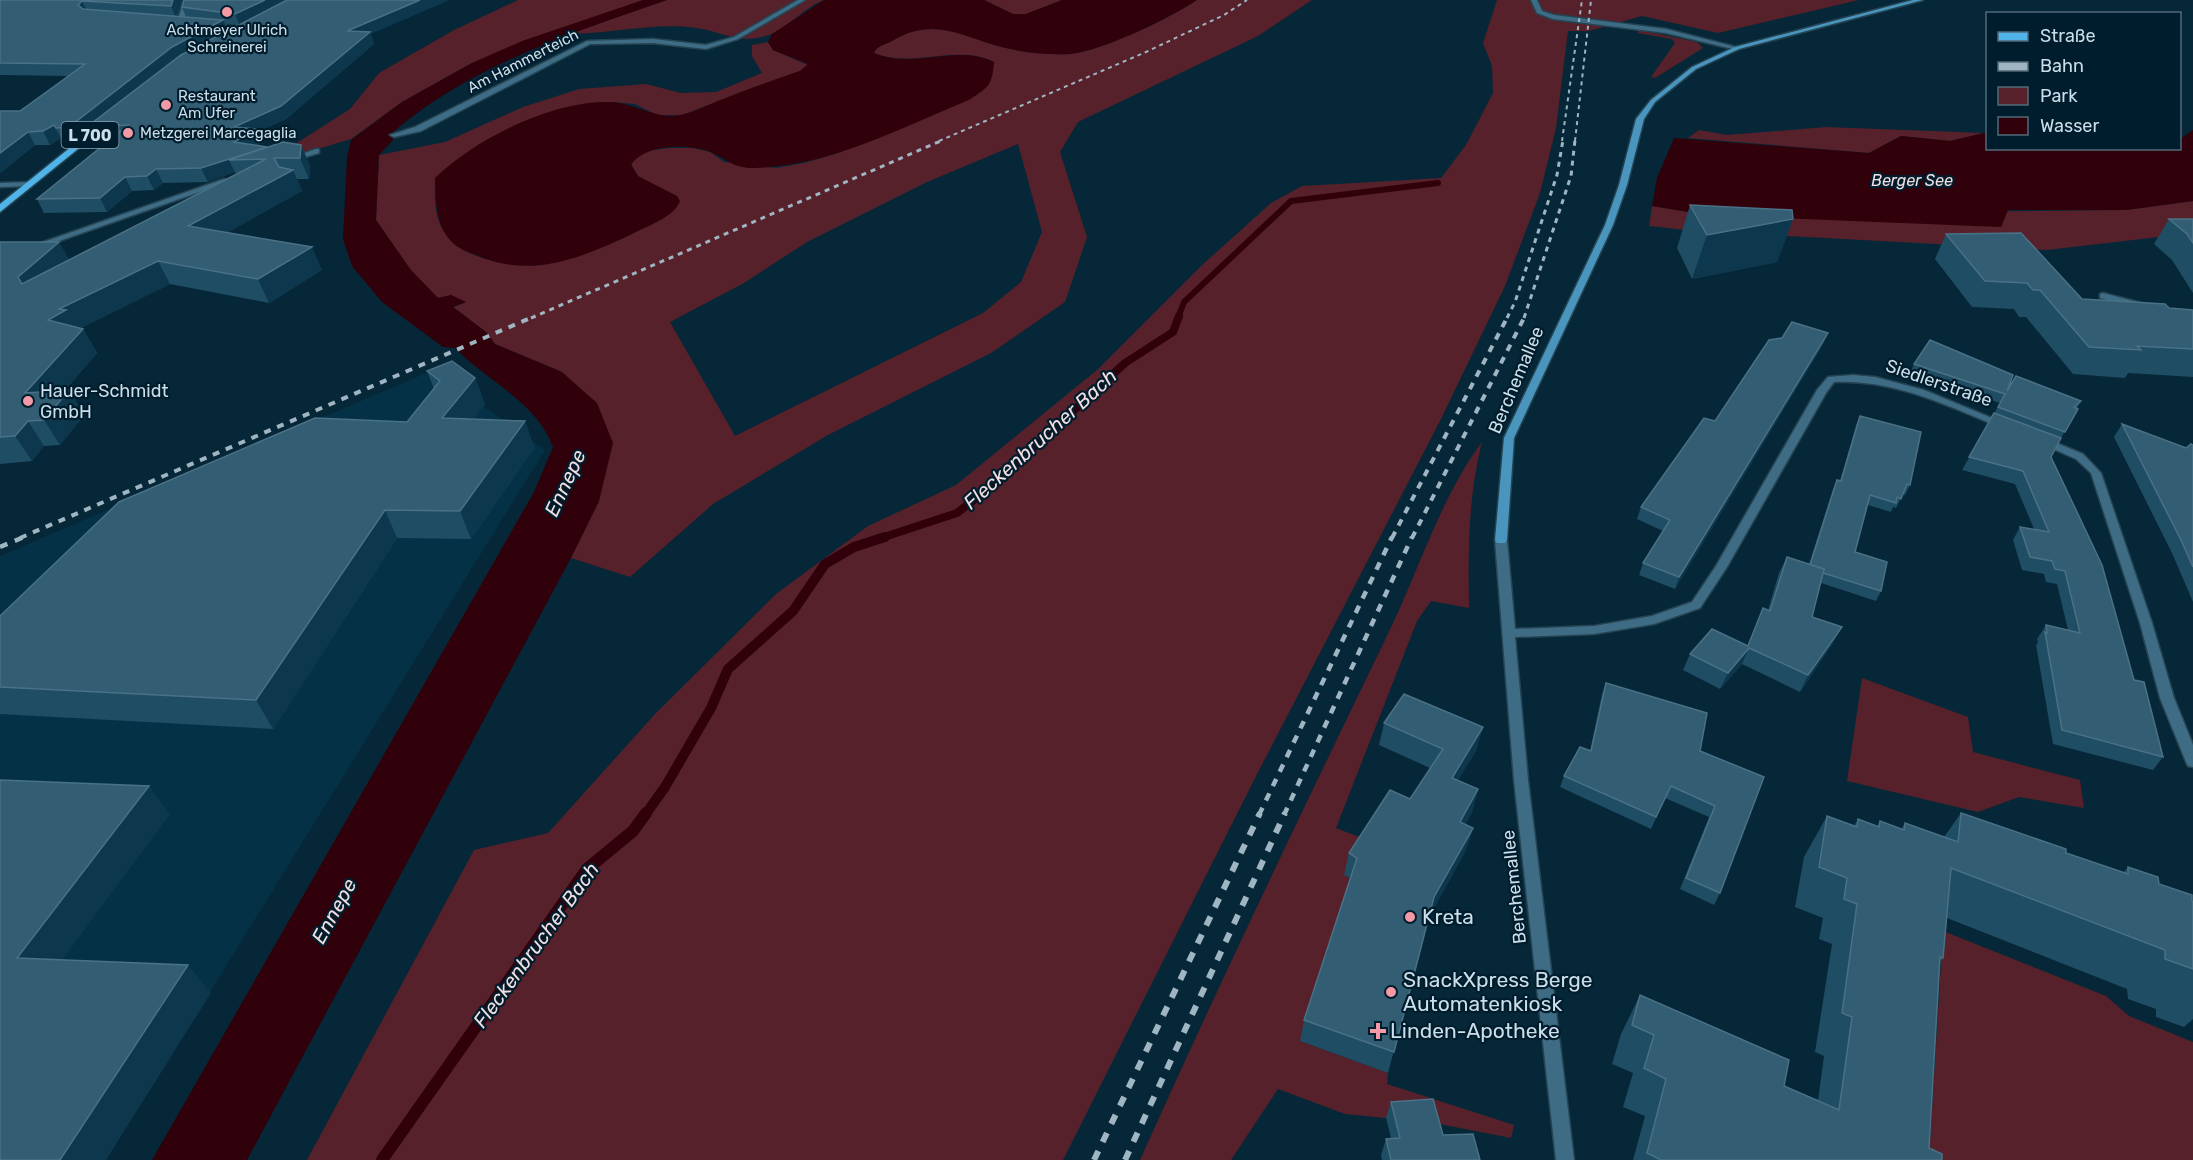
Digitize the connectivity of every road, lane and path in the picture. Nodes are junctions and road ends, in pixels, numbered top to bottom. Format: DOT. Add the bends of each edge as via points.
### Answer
graph roads {
  1 [pos="187,0"];
  2 [pos="802,0"];
  3 [pos="1534,0"];
  4 [pos="1920,0"];
  5 [pos="170,21"];
  6 [pos="180,22"];
  7 [pos="255,24"];
  8 [pos="244,29"];
  9 [pos="230,36"];
  10 [pos="1737,48"];
  11 [pos="120,111"];
  12 [pos="394,135"];
  13 [pos="316,151"];
  14 [pos="288,161"];
  15 [pos="232,180"];
  16 [pos="29,184"];
  17 [pos="0,185"];
  18 [pos="0,208"];
  19 [pos="18,252"];
  20 [pos="2103,296"];
  21 [pos="2159,311"];
  22 [pos="2013,428"];
  23 [pos="2034,437"];
  24 [pos="1510,633"];
  25 [pos="2193,762"];
  26 [pos="1564,1160"];
  1 -- 6 [label="street"];
  2 -- 12 [label="street, Am Hammerteich" via="736,38 706,47 653,41 590,42 418,129"];
  3 -- 10 [label="street" via="1539,12 1553,17 1666,31"];
  4 -- 10 [label="street, Berchemallee"];
  5 -- 6 [label="street"];
  6 -- 8 [label="street"];
  7 -- 8 [label="main road"];
  8 -- 9 [label="main road"];
  10 -- 24 [label="street, Berchemallee" via="1694,69 1653,101 1640,118 1609,225 1509,438 1501,540"];
  11 -- 16 [label="main road, L 700"];
  13 -- 14 [label="street"];
  15 -- 19 [label="street"];
  16 -- 17 [label="street"];
  16 -- 18 [label="main road, L 700"];
  20 -- 21 [label="street"];
  22 -- 24 [label="street, Siedlerstraße" via="1877,379 1831,380 1696,605 1654,620 1594,630"];
  23 -- 25 [label="street" via="2076,453 2096,473 2167,698"];
  24 -- 26 [label="street, Berchemallee" via="1521,780"];
}
